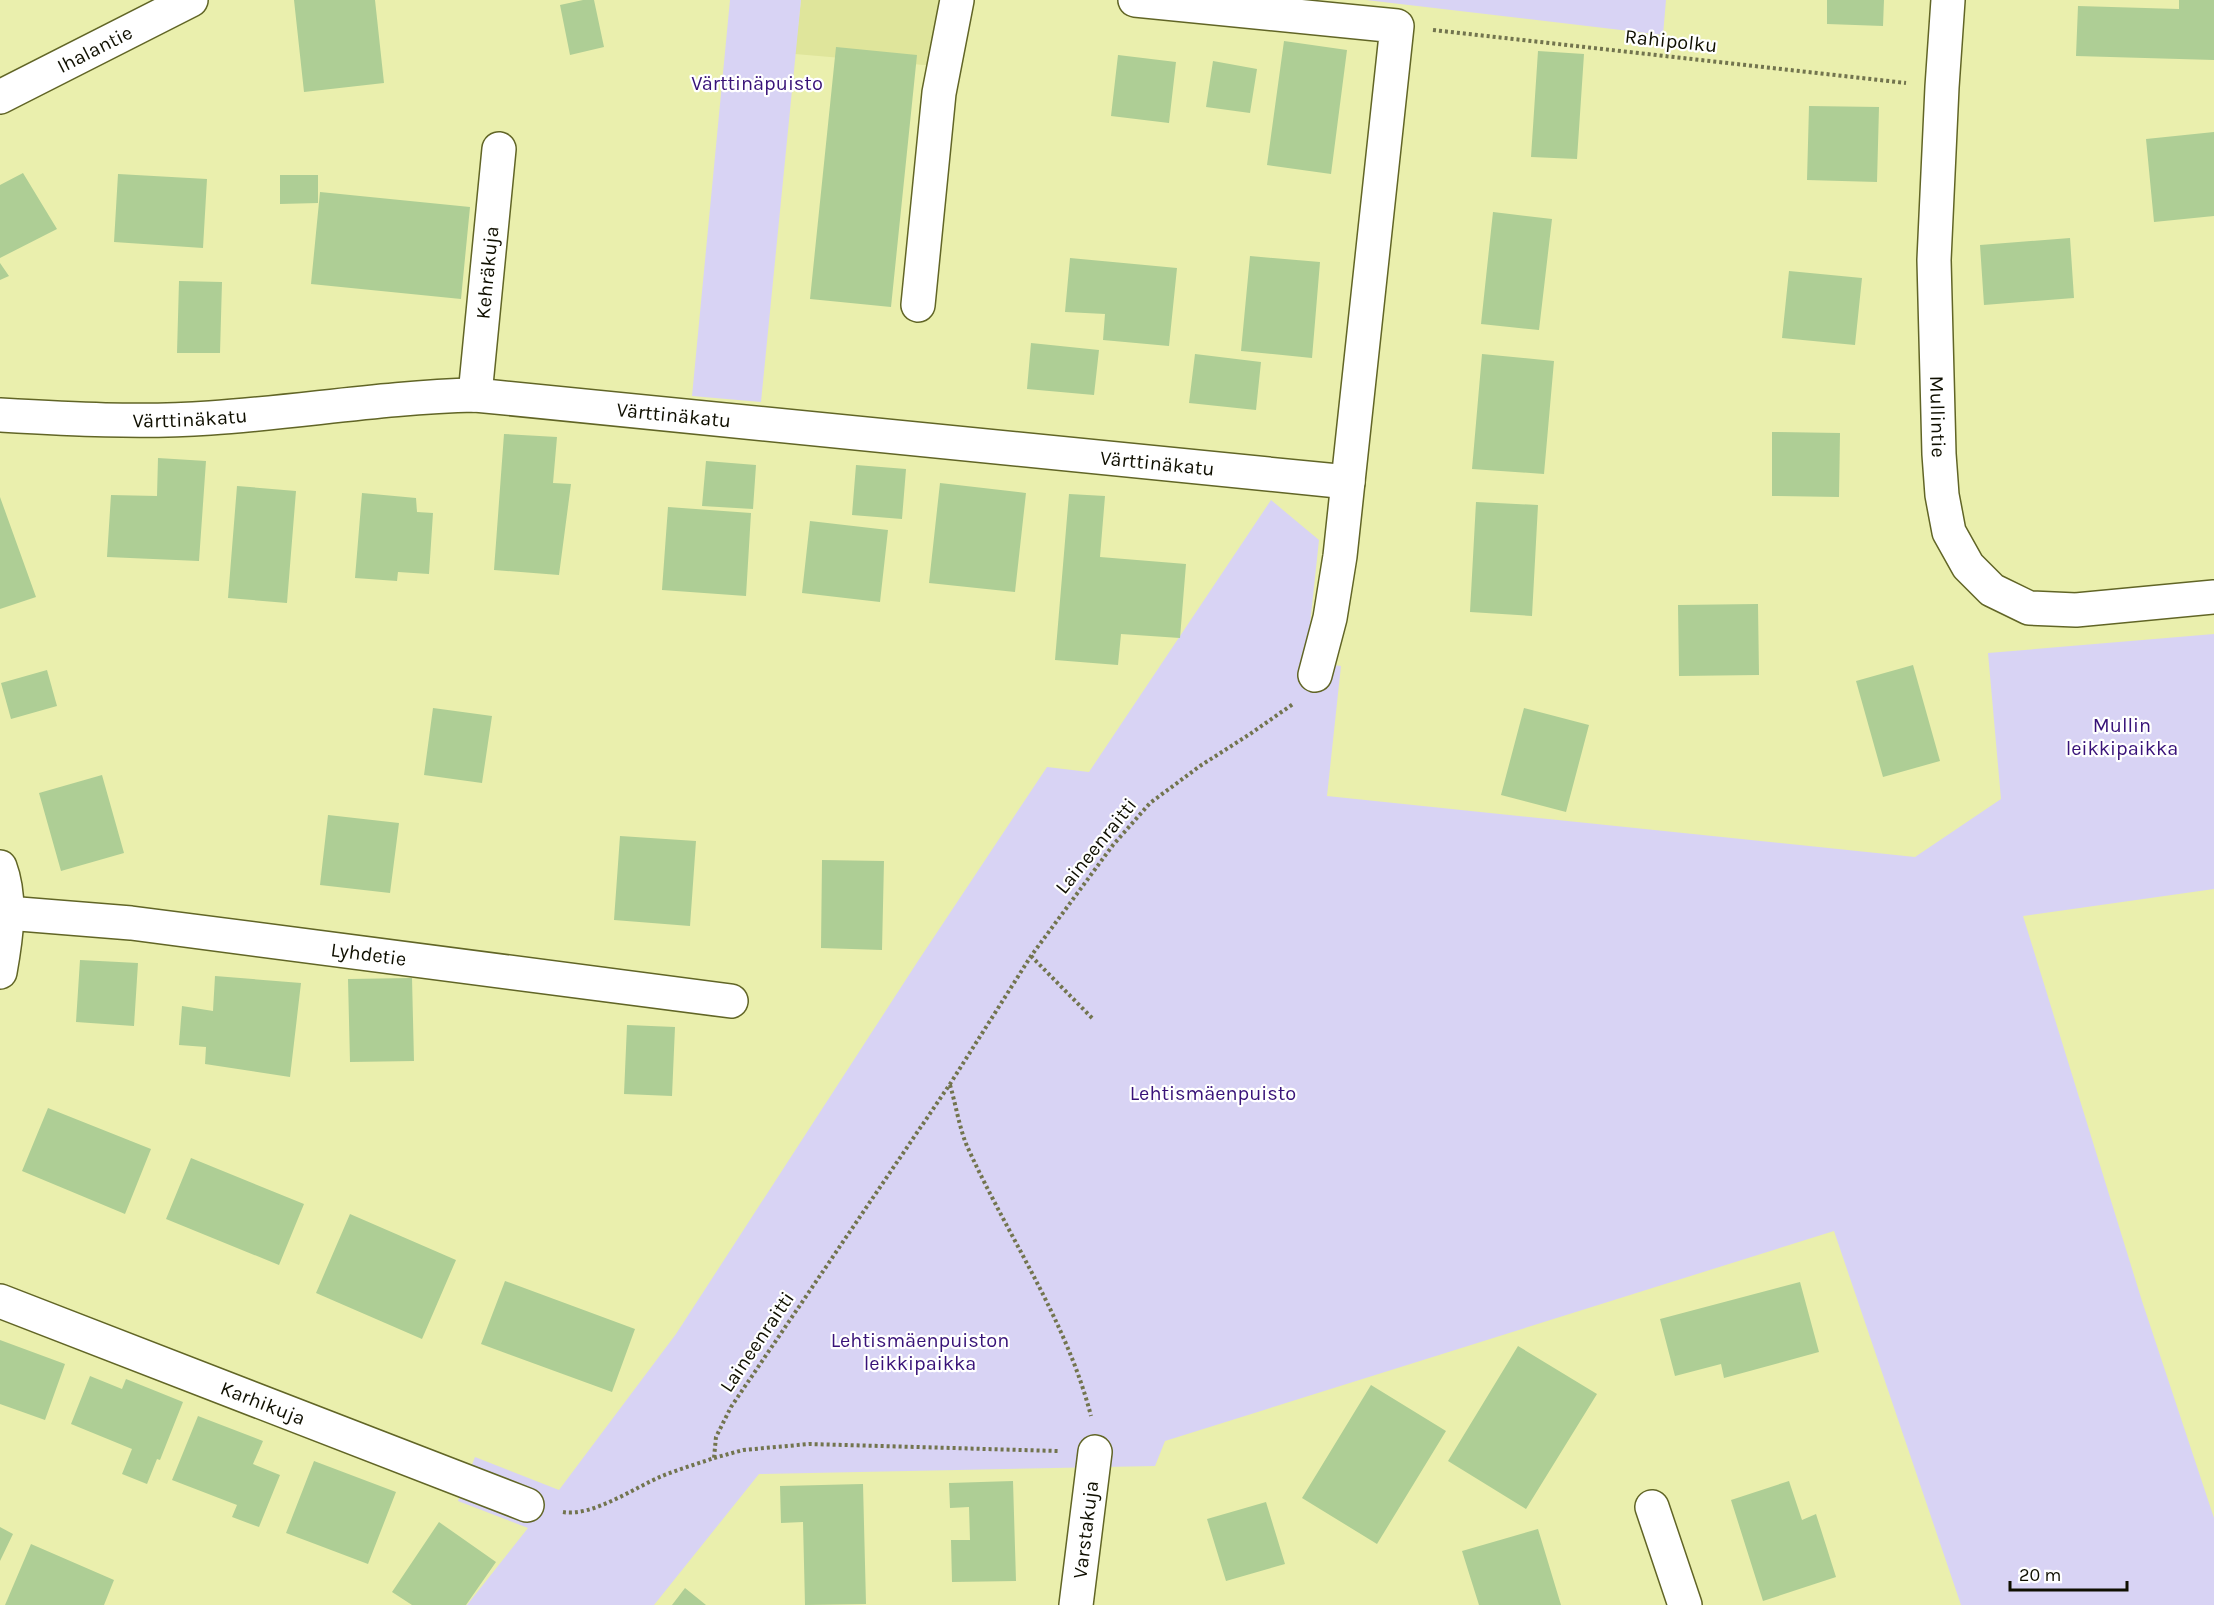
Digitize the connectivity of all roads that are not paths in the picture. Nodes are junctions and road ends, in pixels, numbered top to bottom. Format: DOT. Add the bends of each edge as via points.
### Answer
graph roads {
  1 [pos="191,0"];
  2 [pos="957,0"];
  3 [pos="1135,0"];
  4 [pos="1948,0"];
  5 [pos="0,97"];
  6 [pos="499,149"];
  7 [pos="918,304"];
  8 [pos="475,395"];
  9 [pos="0,415"];
  10 [pos="1348,482"];
  11 [pos="2214,597"];
  12 [pos="1315,675"];
  13 [pos="0,867"];
  14 [pos="7,913"];
  15 [pos="0,972"];
  16 [pos="731,1001"];
  17 [pos="0,1301"];
  18 [pos="1095,1452"];
  19 [pos="527,1505"];
  20 [pos="1652,1507"];
  21 [pos="1076,1605"];
  22 [pos="1685,1605"];
  1 -- 5 [label="street, Ihalantie"];
  2 -- 7 [label="street" via="939,93"];
  3 -- 10 [label="street" via="1397,26"];
  4 -- 11 [label="street, Mullintie" via="1934,260 1939,454 1948,532 1968,566 1992,591 2029,608 2076,610"];
  6 -- 8 [label="street, Kehräkuja"];
  8 -- 9 [label="street, Värttinäkatu" via="132,422"];
  8 -- 10 [label="street, Värttinäkatu"];
  10 -- 12 [label="street" via="1330,618"];
  13 -- 14 [label="street"];
  14 -- 15 [label="street"];
  14 -- 16 [label="street, Lyhdetie" via="131,923"];
  17 -- 19 [label="street, Karhikuja"];
  18 -- 21 [label="street, Varstakuja"];
  20 -- 22 [label="street"];
}
